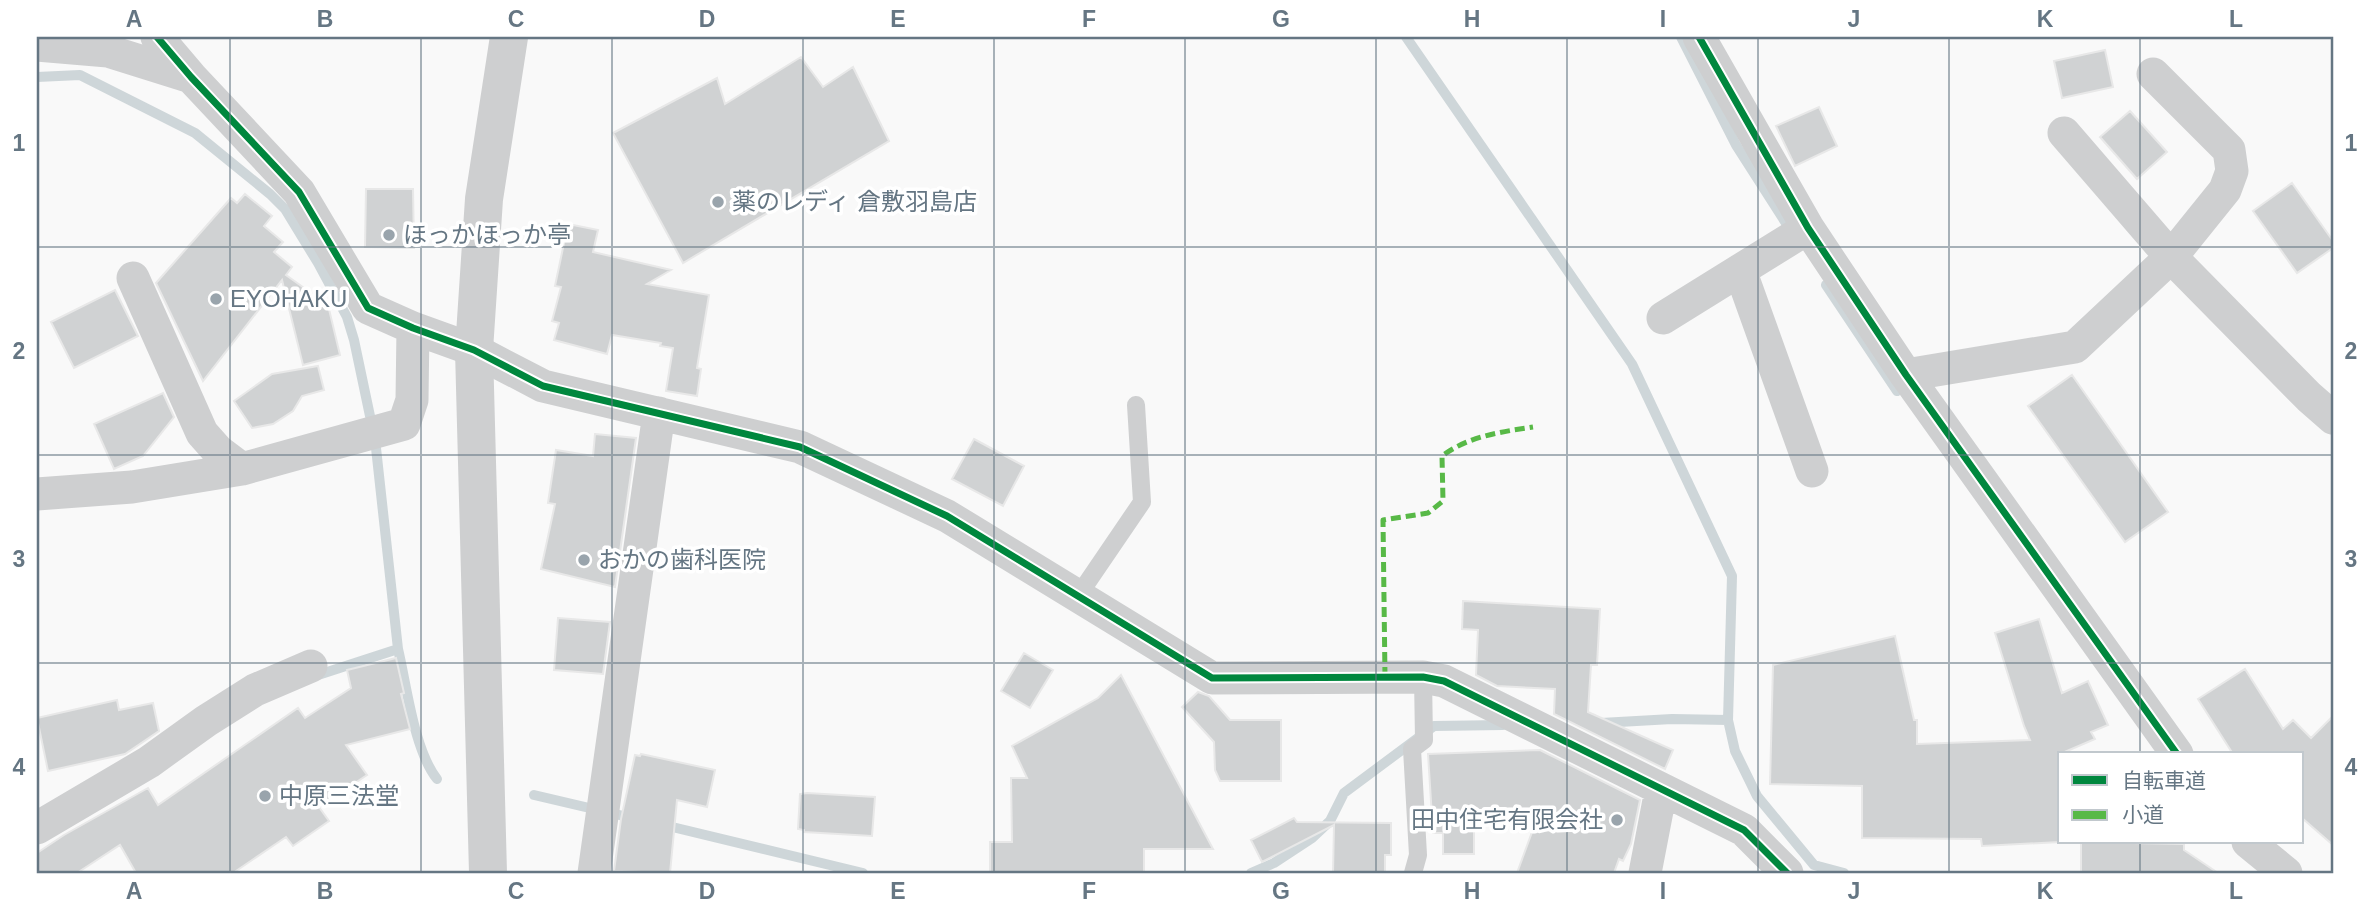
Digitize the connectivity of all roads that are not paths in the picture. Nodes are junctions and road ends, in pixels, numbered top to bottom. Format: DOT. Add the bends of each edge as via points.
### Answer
graph roads {
  1 [pos="158,37"];
  2 [pos="509,37"];
  3 [pos="1699,37"];
  4 [pos="94,43"];
  5 [pos="37,44"];
  6 [pos="2153,74"];
  7 [pos="191,77"];
  8 [pos="2064,133"];
  9 [pos="1797,234"];
  10 [pos="2171,257"];
  11 [pos="1740,270"];
  12 [pos="133,278"];
  13 [pos="1663,318"];
  14 [pos="413,328"];
  15 [pos="474,350"];
  16 [pos="1906,375"];
  17 [pos="1136,405"];
  18 [pos="659,413"];
  19 [pos="2333,418"];
  20 [pos="242,468"];
  21 [pos="1812,471"];
  22 [pos="37,495"];
  23 [pos="1077,596"];
  24 [pos="311,666"];
  25 [pos="1423,677"];
  26 [pos="2176,752"];
  27 [pos="1661,790"];
  28 [pos="37,828"];
  29 [pos="2250,844"];
  30 [pos="488,873"];
  31 [pos="594,873"];
  32 [pos="1413,873"];
  33 [pos="1644,873"];
  34 [pos="1787,873"];
  35 [pos="2286,873"];
  1 -- 7 [label="street"];
  2 -- 15 [label="street" via="484,199"];
  3 -- 9 [label="street"];
  4 -- 5 [label="street"];
  4 -- 7 [label="street"];
  6 -- 10 [label="street" via="2228,150 2232,171 2225,190"];
  7 -- 14 [label="street" via="299,192 368,307"];
  8 -- 10 [label="street"];
  9 -- 11 [label="street"];
  9 -- 16 [label="street"];
  10 -- 16 [label="street" via="2075,346"];
  10 -- 19 [label="street"];
  11 -- 13 [label="street"];
  11 -- 21 [label="street"];
  12 -- 20 [label="street" via="202,433"];
  14 -- 15 [label="street"];
  14 -- 20 [label="street" via="412,400 404,424"];
  15 -- 18 [label="street" via="543,386"];
  15 -- 30 [label="street"];
  16 -- 26 [label="street"];
  17 -- 23 [label="lane" via="1142,502"];
  18 -- 23 [label="street" via="800,447 947,516"];
  18 -- 31 [label="street"];
  20 -- 22 [label="street" via="132,487"];
  23 -- 25 [label="street" via="1212,678"];
  24 -- 28 [label="street" via="255,690 149,762"];
  25 -- 27 [label="street" via="1444,681"];
  25 -- 32 [label="lane" via="1424,740 1412,749 1418,855"];
  27 -- 33 [label="street"];
  27 -- 34 [label="street" via="1744,830"];
  29 -- 35 [label="street"];
}
